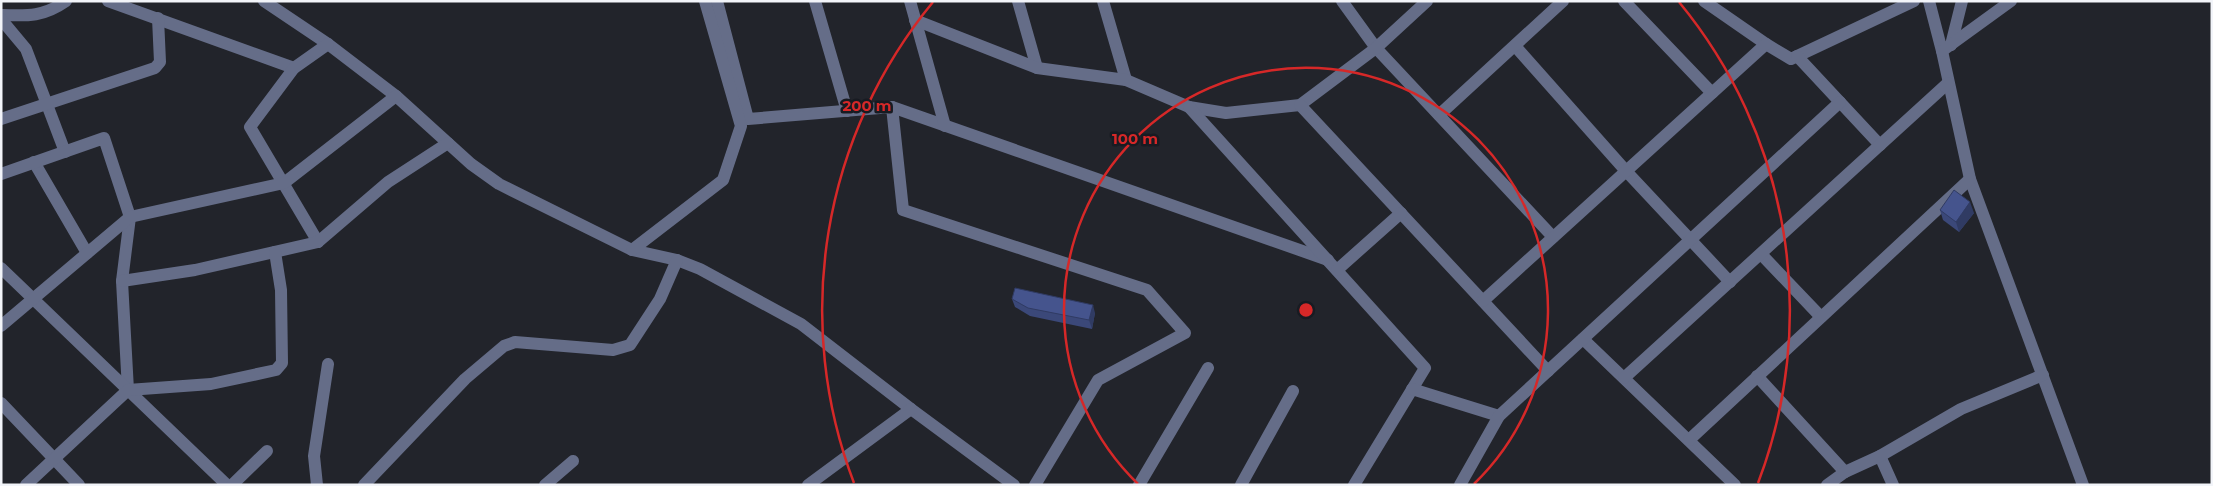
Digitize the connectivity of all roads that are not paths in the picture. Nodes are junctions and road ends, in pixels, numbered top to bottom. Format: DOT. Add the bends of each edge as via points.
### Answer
graph roads {
  1 [pos="66,1"];
  2 [pos="108,1"];
  3 [pos="264,1"];
  4 [pos="705,1"];
  5 [pos="717,1"];
  6 [pos="815,1"];
  7 [pos="910,1"];
  8 [pos="1018,1"];
  9 [pos="1103,1"];
  10 [pos="1342,1"];
  11 [pos="1427,1"];
  12 [pos="1563,1"];
  13 [pos="1624,1"];
  14 [pos="1704,1"];
  15 [pos="1914,1"];
  16 [pos="1929,1"];
  17 [pos="1962,1"];
  18 [pos="2011,1"];
  19 [pos="1,15"];
  20 [pos="158,18"];
  21 [pos="1,19"];
  22 [pos="915,20"];
  23 [pos="328,44"];
  24 [pos="1766,44"];
  25 [pos="1514,46"];
  26 [pos="1376,48"];
  27 [pos="1947,48"];
  28 [pos="1797,56"];
  29 [pos="294,68"];
  30 [pos="1036,68"];
  31 [pos="1126,80"];
  32 [pos="1948,83"];
  33 [pos="1712,93"];
  34 [pos="396,96"];
  35 [pos="1840,102"];
  36 [pos="46,103"];
  37 [pos="1300,104"];
  38 [pos="892,107"];
  39 [pos="1189,107"];
  40 [pos="847,111"];
  41 [pos="1439,114"];
  42 [pos="1,119"];
  43 [pos="945,126"];
  44 [pos="448,143"];
  45 [pos="1880,145"];
  46 [pos="65,152"];
  47 [pos="34,162"];
  48 [pos="1626,171"];
  49 [pos="1,174"];
  50 [pos="1970,179"];
  51 [pos="284,183"];
  52 [pos="1401,213"];
  53 [pos="130,217"];
  54 [pos="1553,237"];
  55 [pos="1690,240"];
  56 [pos="318,242"];
  57 [pos="632,250"];
  58 [pos="275,252"];
  59 [pos="86,253"];
  60 [pos="1761,254"];
  61 [pos="677,260"];
  62 [pos="1328,260"];
  63 [pos="1,268"];
  64 [pos="1337,270"];
  65 [pos="122,281"];
  66 [pos="1730,282"];
  67 [pos="33,298"];
  68 [pos="1483,301"];
  69 [pos="1821,317"];
  70 [pos="1,326"];
  71 [pos="1583,339"];
  72 [pos="328,364"];
  73 [pos="1208,368"];
  74 [pos="1548,371"];
  75 [pos="2043,375"];
  76 [pos="1757,376"];
  77 [pos="1624,378"];
  78 [pos="1412,389"];
  79 [pos="128,390"];
  80 [pos="1294,391"];
  81 [pos="1,403"];
  82 [pos="911,409"];
  83 [pos="1499,416"];
  84 [pos="1688,440"];
  85 [pos="267,451"];
  86 [pos="1880,456"];
  87 [pos="54,459"];
  88 [pos="573,461"];
  89 [pos="1845,472"];
  90 [pos="26,485"];
  91 [pos="79,485"];
  92 [pos="226,485"];
  93 [pos="232,485"];
  94 [pos="317,485"];
  95 [pos="364,485"];
  96 [pos="545,485"];
  97 [pos="808,485"];
  98 [pos="1014,485"];
  99 [pos="1035,485"];
  100 [pos="1139,485"];
  101 [pos="1241,485"];
  102 [pos="1354,485"];
  103 [pos="1460,485"];
  104 [pos="1735,485"];
  105 [pos="1828,485"];
  106 [pos="1893,485"];
  107 [pos="2084,485"];
  1 -- 19 [label="street" via="50,12"];
  2 -- 20 [label="street"];
  3 -- 23 [label="street"];
  4 -- 57 [label="street" via="740,126 722,180"];
  5 -- 40 [label="street" via="748,119"];
  6 -- 40 [label="street"];
  7 -- 22 [label="street"];
  8 -- 30 [label="street"];
  9 -- 31 [label="street"];
  10 -- 26 [label="street"];
  11 -- 26 [label="street"];
  12 -- 25 [label="street"];
  13 -- 33 [label="street"];
  14 -- 24 [label="street"];
  15 -- 28 [label="street"];
  16 -- 27 [label="street"];
  17 -- 27 [label="street"];
  18 -- 27 [label="street"];
  20 -- 29 [label="street"];
  20 -- 36 [label="street" via="160,62 155,68"];
  21 -- 36 [label="street" via="26,49"];
  22 -- 30 [label="street"];
  22 -- 43 [label="street"];
  23 -- 29 [label="street"];
  23 -- 34 [label="street"];
  24 -- 28 [label="street" via="1791,59"];
  24 -- 33 [label="street"];
  25 -- 41 [label="street"];
  25 -- 48 [label="street"];
  26 -- 37 [label="street"];
  26 -- 41 [label="street"];
  27 -- 32 [label="street"];
  28 -- 35 [label="street"];
  29 -- 51 [label="street" via="250,127"];
  30 -- 31 [label="street"];
  31 -- 39 [label="street"];
  32 -- 45 [label="street"];
  32 -- 50 [label="street"];
  33 -- 48 [label="street"];
  34 -- 44 [label="street"];
  34 -- 51 [label="street"];
  35 -- 45 [label="street"];
  35 -- 55 [label="street"];
  36 -- 42 [label="street"];
  36 -- 46 [label="street"];
  37 -- 39 [label="street" via="1226,114"];
  37 -- 52 [label="street"];
  38 -- 40 [label="street"];
  38 -- 43 [label="street"];
  38 -- 99 [label="street" via="903,210 1147,290 1185,334 1098,380"];
  39 -- 62 [label="street"];
  41 -- 54 [label="street"];
  43 -- 62 [label="street"];
  44 -- 56 [label="street" via="388,182"];
  44 -- 57 [label="street" via="499,184"];
  45 -- 60 [label="street"];
  46 -- 47 [label="street"];
  46 -- 53 [label="street" via="104,138"];
  47 -- 49 [label="street"];
  47 -- 59 [label="street"];
  48 -- 54 [label="street"];
  48 -- 55 [label="street"];
  50 -- 69 [label="street"];
  50 -- 75 [label="street"];
  51 -- 53 [label="street"];
  51 -- 56 [label="street"];
  52 -- 64 [label="street"];
  52 -- 68 [label="street"];
  53 -- 59 [label="street"];
  53 -- 65 [label="street"];
  54 -- 68 [label="street"];
  55 -- 66 [label="street"];
  55 -- 71 [label="street"];
  56 -- 58 [label="street"];
  57 -- 61 [label="street"];
  58 -- 65 [label="street" via="195,270"];
  58 -- 79 [label="street" via="281,290 282,363 276,370 211,384"];
  59 -- 67 [label="street"];
  60 -- 66 [label="street"];
  60 -- 69 [label="street"];
  61 -- 82 [label="street" via="700,269 801,324"];
  61 -- 95 [label="street" via="660,299 630,345 613,350 515,342 504,346 465,379"];
  62 -- 64 [label="street"];
  63 -- 67 [label="street"];
  64 -- 78 [label="street" via="1425,368"];
  65 -- 79 [label="street"];
  66 -- 77 [label="street"];
  67 -- 70 [label="street"];
  67 -- 79 [label="street"];
  68 -- 74 [label="street"];
  69 -- 76 [label="street"];
  71 -- 74 [label="street"];
  71 -- 77 [label="street"];
  72 -- 94 [label="street" via="314,456"];
  73 -- 100 [label="street"];
  74 -- 83 [label="street"];
  75 -- 86 [label="street" via="1960,410"];
  75 -- 107 [label="street"];
  76 -- 84 [label="street"];
  76 -- 89 [label="street"];
  77 -- 84 [label="street"];
  78 -- 83 [label="street"];
  78 -- 102 [label="street"];
  79 -- 87 [label="street"];
  79 -- 92 [label="street"];
  80 -- 101 [label="street"];
  81 -- 87 [label="street"];
  82 -- 97 [label="street"];
  82 -- 98 [label="street"];
  83 -- 103 [label="street"];
  84 -- 104 [label="street"];
  85 -- 93 [label="street"];
  86 -- 89 [label="street"];
  86 -- 106 [label="street"];
  87 -- 90 [label="street"];
  87 -- 91 [label="street"];
  88 -- 96 [label="street"];
  89 -- 105 [label="street"];
}
